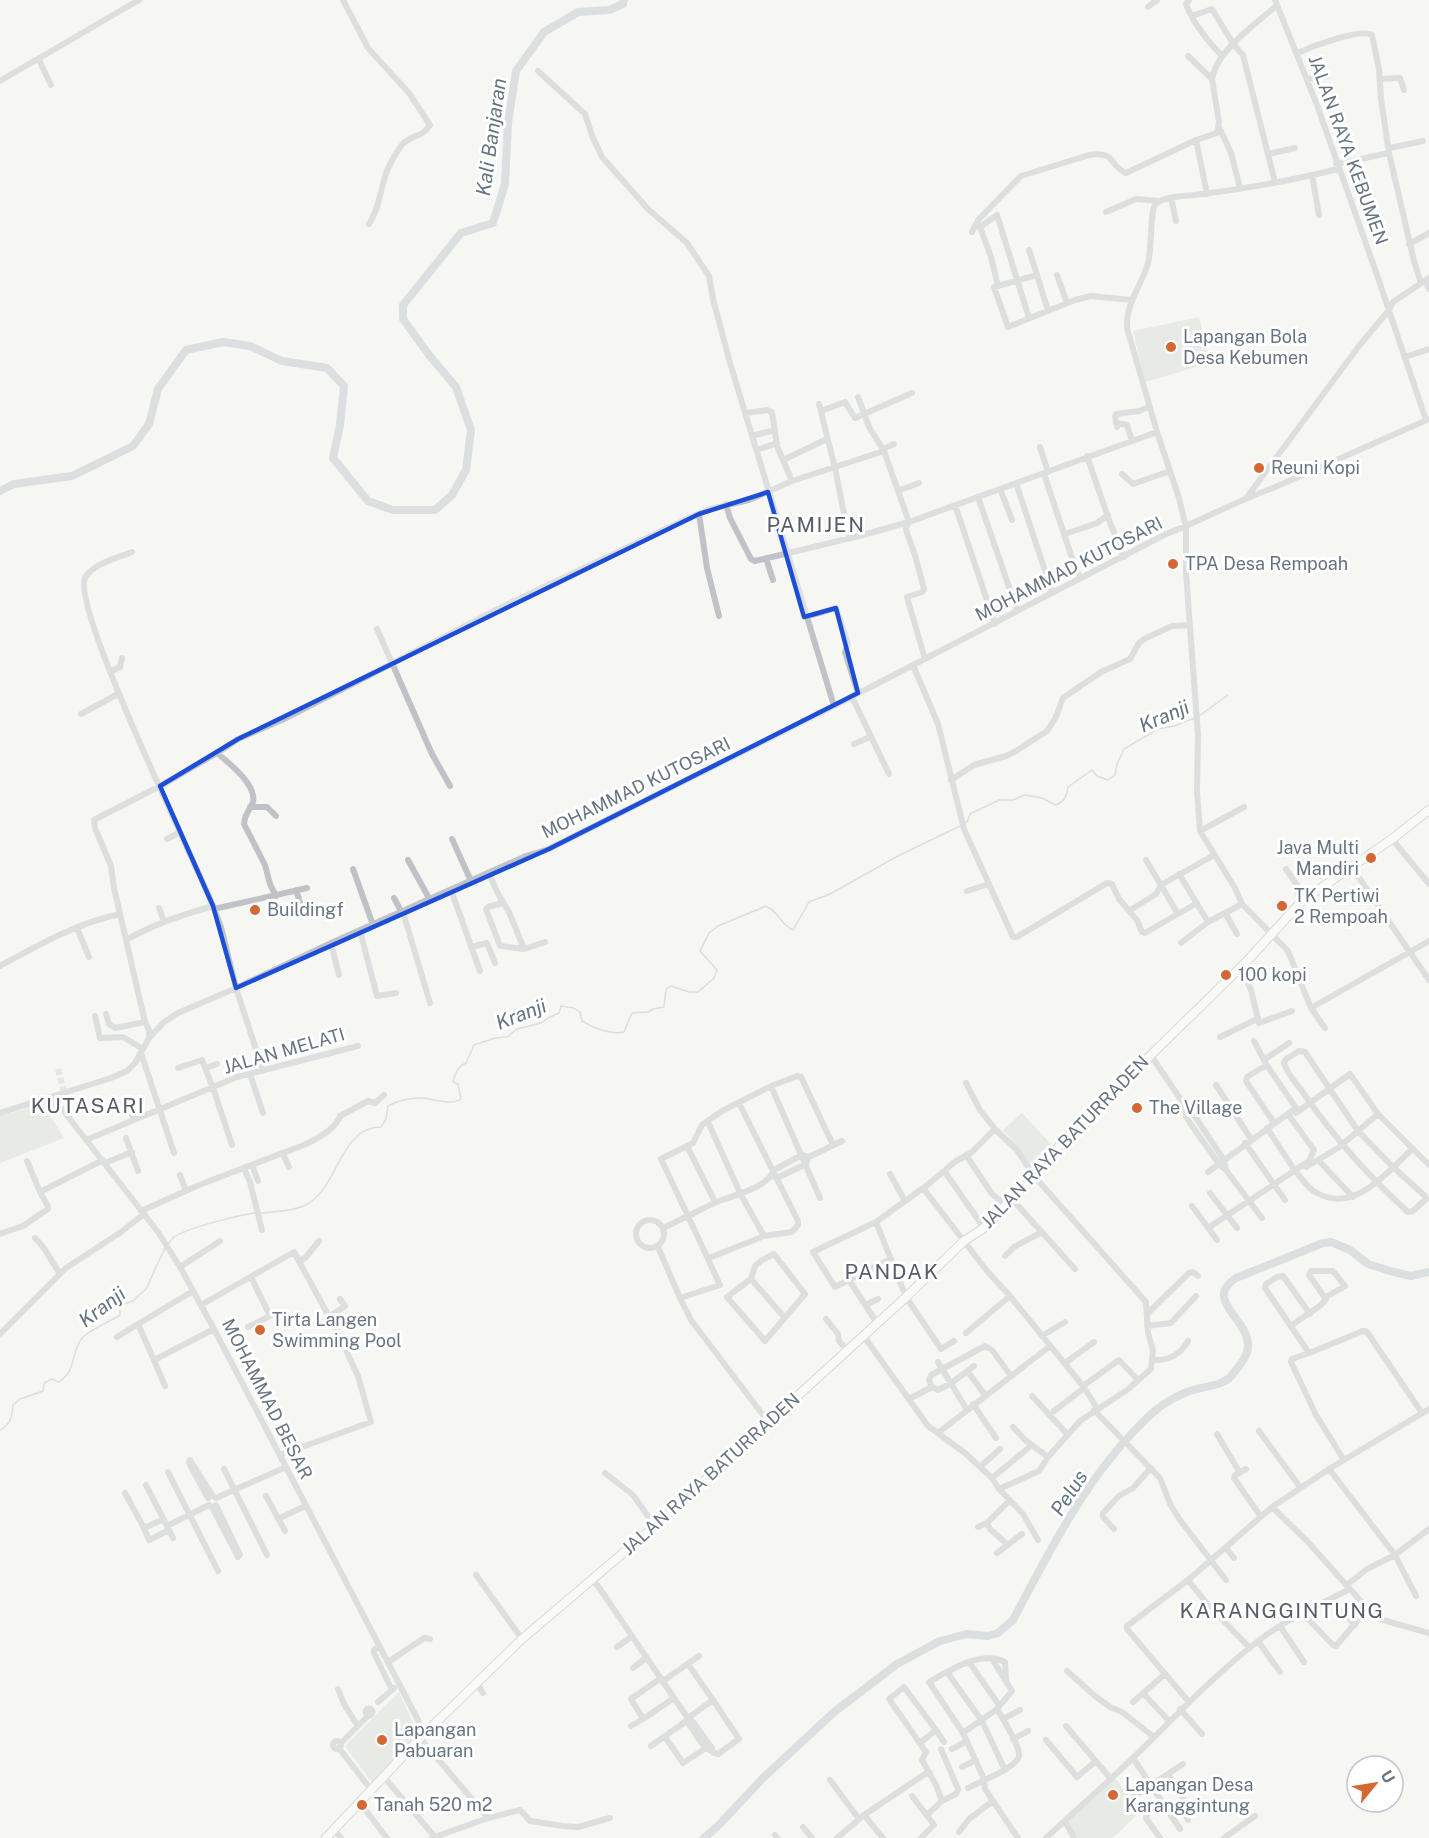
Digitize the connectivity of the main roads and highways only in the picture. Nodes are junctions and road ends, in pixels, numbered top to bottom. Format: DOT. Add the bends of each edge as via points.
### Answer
graph roads {
  1 [pos="1429,810"];
  2 [pos="326,1838"];
  1 -- 2 [label="main road, JALAN RAYA BATURRADEN" via="1302,901 1240,968 1065,1139 984,1228 964,1241 655,1526 522,1639 436,1721"];
}
